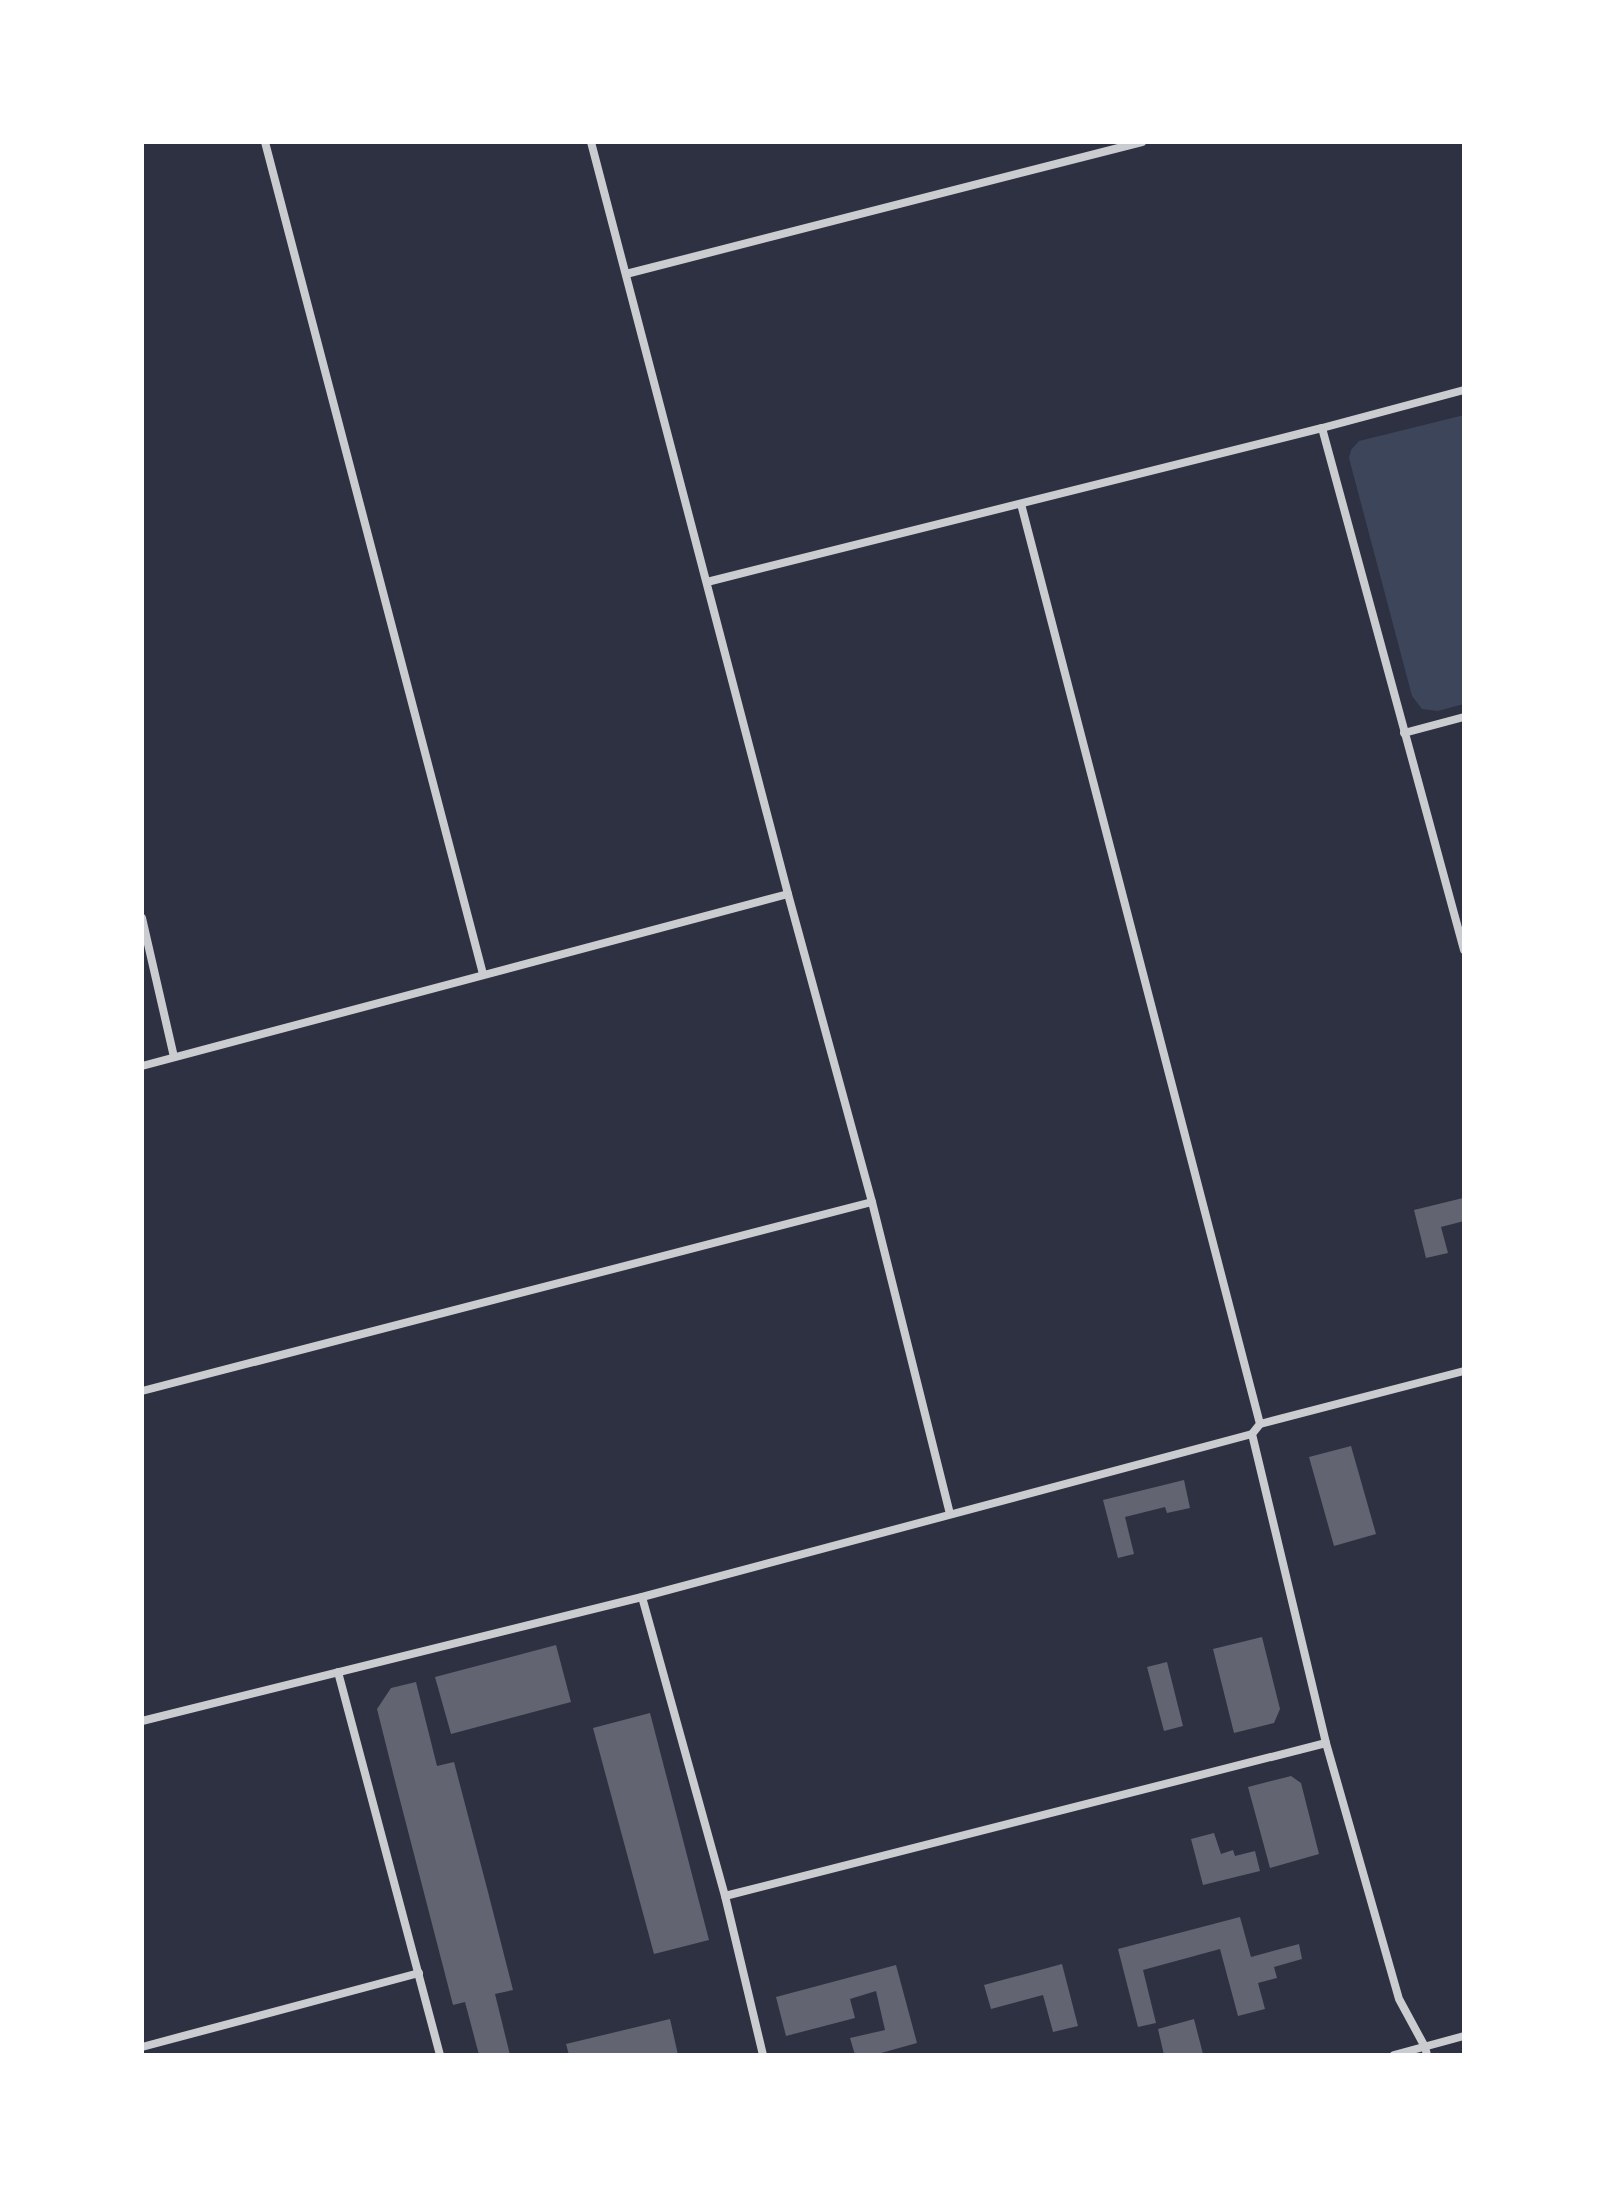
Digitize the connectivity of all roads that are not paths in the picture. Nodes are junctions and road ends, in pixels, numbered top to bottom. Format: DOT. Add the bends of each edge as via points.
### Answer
graph roads {
  1 [pos="265,142"];
  2 [pos="591,142"];
  3 [pos="1142,142"];
  4 [pos="626,274"];
  5 [pos="1464,390"];
  6 [pos="1322,428"];
  7 [pos="1021,504"];
  8 [pos="707,582"];
  9 [pos="1464,717"];
  10 [pos="1404,733"];
  11 [pos="788,894"];
  12 [pos="142,918"];
  13 [pos="1464,950"];
  14 [pos="483,974"];
  15 [pos="174,1057"];
  16 [pos="142,1066"];
  17 [pos="872,1202"];
  18 [pos="1464,1371"];
  19 [pos="142,1391"];
  20 [pos="1260,1424"];
  21 [pos="1252,1434"];
  22 [pos="950,1514"];
  23 [pos="642,1597"];
  24 [pos="338,1672"];
  25 [pos="142,1721"];
  26 [pos="1326,1743"];
  27 [pos="725,1896"];
  28 [pos="419,1973"];
  29 [pos="1464,2036"];
  30 [pos="142,2047"];
  31 [pos="1426,2051"];
  32 [pos="440,2055"];
  33 [pos="763,2055"];
  34 [pos="1394,2055"];
  1 -- 14 [label="street"];
  2 -- 4 [label="street"];
  3 -- 4 [label="street"];
  4 -- 8 [label="street"];
  5 -- 6 [label="street"];
  6 -- 7 [label="street"];
  6 -- 10 [label="street"];
  7 -- 8 [label="street"];
  7 -- 20 [label="street"];
  8 -- 11 [label="street"];
  9 -- 10 [label="street"];
  10 -- 13 [label="street"];
  11 -- 14 [label="street"];
  11 -- 17 [label="street"];
  12 -- 15 [label="street"];
  14 -- 15 [label="street"];
  15 -- 16 [label="street"];
  17 -- 19 [label="street"];
  17 -- 22 [label="street"];
  18 -- 20 [label="street"];
  20 -- 21 [label="street"];
  21 -- 22 [label="street"];
  21 -- 26 [label="street"];
  22 -- 23 [label="street"];
  23 -- 24 [label="street"];
  23 -- 27 [label="street"];
  24 -- 25 [label="street"];
  24 -- 28 [label="street"];
  26 -- 27 [label="street"];
  26 -- 31 [label="street" via="1399,1999"];
  27 -- 33 [label="street"];
  28 -- 30 [label="street"];
  28 -- 32 [label="street"];
  29 -- 31 [label="street"];
  31 -- 34 [label="street"];
}
